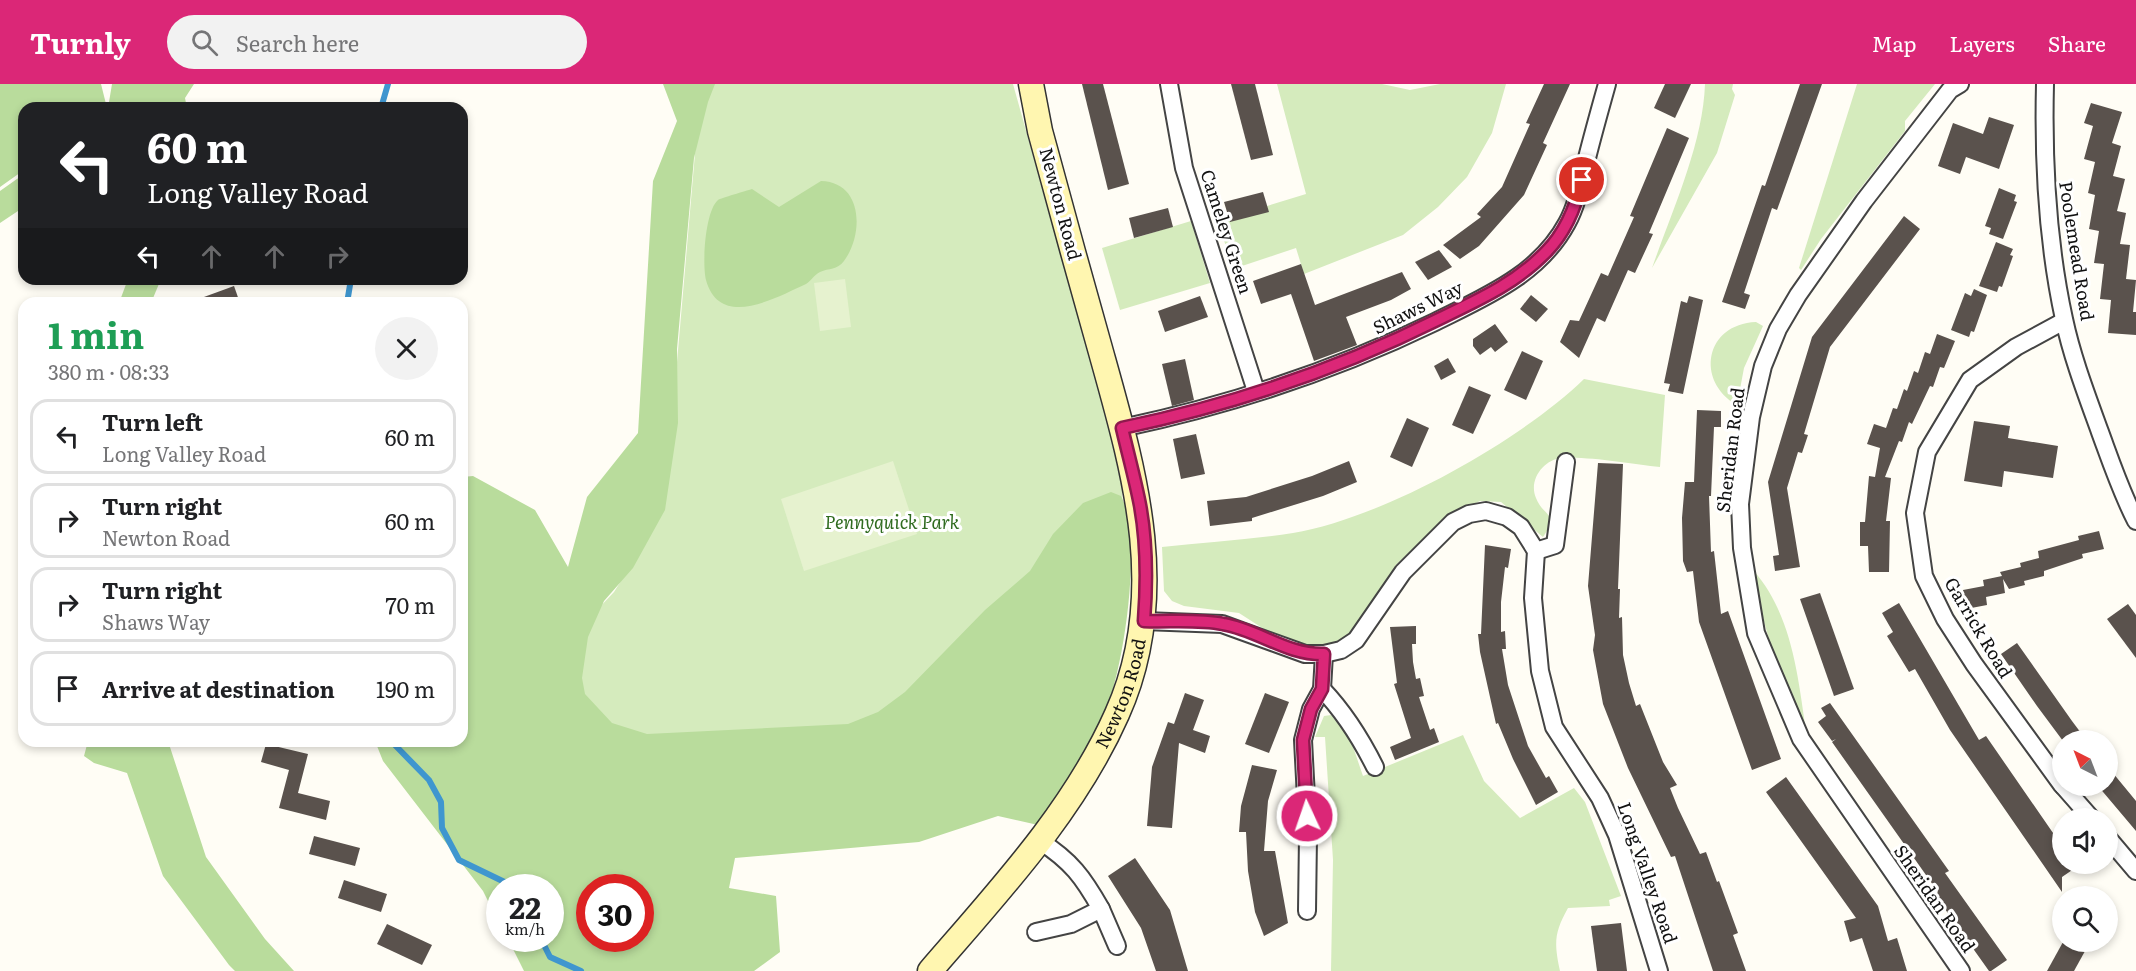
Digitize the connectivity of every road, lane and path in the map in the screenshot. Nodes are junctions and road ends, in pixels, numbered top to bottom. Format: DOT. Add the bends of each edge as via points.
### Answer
graph roads {
  1 [pos="1031,84"];
  2 [pos="1169,84"];
  3 [pos="1607,84"];
  4 [pos="1960,84"];
  5 [pos="2045,84"];
  6 [pos="2064,321"];
  7 [pos="1256,391"];
  8 [pos="1122,428"];
  9 [pos="1566,462"];
  10 [pos="2136,520"];
  11 [pos="1536,552"];
  12 [pos="1144,621"];
  13 [pos="1324,654"];
  14 [pos="1322,689"];
  15 [pos="1375,767"];
  16 [pos="2052,771"];
  17 [pos="2071,796"];
  18 [pos="2082,808"];
  19 [pos="1040,841"];
  20 [pos="2118,850"];
  21 [pos="2136,871"];
  22 [pos="1101,909"];
  23 [pos="1307,910"];
  24 [pos="1036,932"];
  25 [pos="1117,946"];
  26 [pos="930,971"];
  27 [pos="1659,971"];
  28 [pos="1961,971"];
  1 -- 8 [label="street, Newton Road" via="1050,170"];
  2 -- 7 [label="street, Cameley Green" via="1184,168"];
  3 -- 7 [label="street, Shaws Way" via="1574,207 1548,250 1522,274 1497,291 1372,352"];
  4 -- 28 [label="street, Sheridan Road" via="1950,90 1864,201 1778,329 1762,366 1740,504 1742,548 1756,633 1801,740"];
  5 -- 6 [label="street, Poolemead Road" via="2043,159"];
  6 -- 10 [label="street, Poolemead Road" via="2124,499"];
  6 -- 16 [label="street, Garrick Road" via="2016,347 1970,380 1927,452 1915,513 1924,576 1946,619"];
  7 -- 8 [label="street, Shaws Way"];
  8 -- 12 [label="street, Newton Road" via="1145,540"];
  9 -- 11 [label="street" via="1555,545"];
  11 -- 13 [label="street" via="1521,527 1507,517 1486,512 1452,522 1403,572 1356,640 1341,650"];
  11 -- 27 [label="street, Long Valley Road" via="1533,598 1540,671 1554,727 1600,798 1617,835"];
  12 -- 13 [label="street" via="1222,624 1287,649"];
  12 -- 19 [label="street, Newton Road" via="1139,650 1102,747"];
  13 -- 14 [label="street"];
  14 -- 15 [label="street" via="1356,729"];
  14 -- 23 [label="street" via="1311,709 1303,740"];
  17 -- 18 [label="street, Garrick Road"];
  19 -- 22 [label="street" via="1083,877"];
  19 -- 26 [label="street, Newton Road"];
  20 -- 21 [label="street"];
  22 -- 24 [label="street" via="1071,924"];
  22 -- 25 [label="street"];
}
